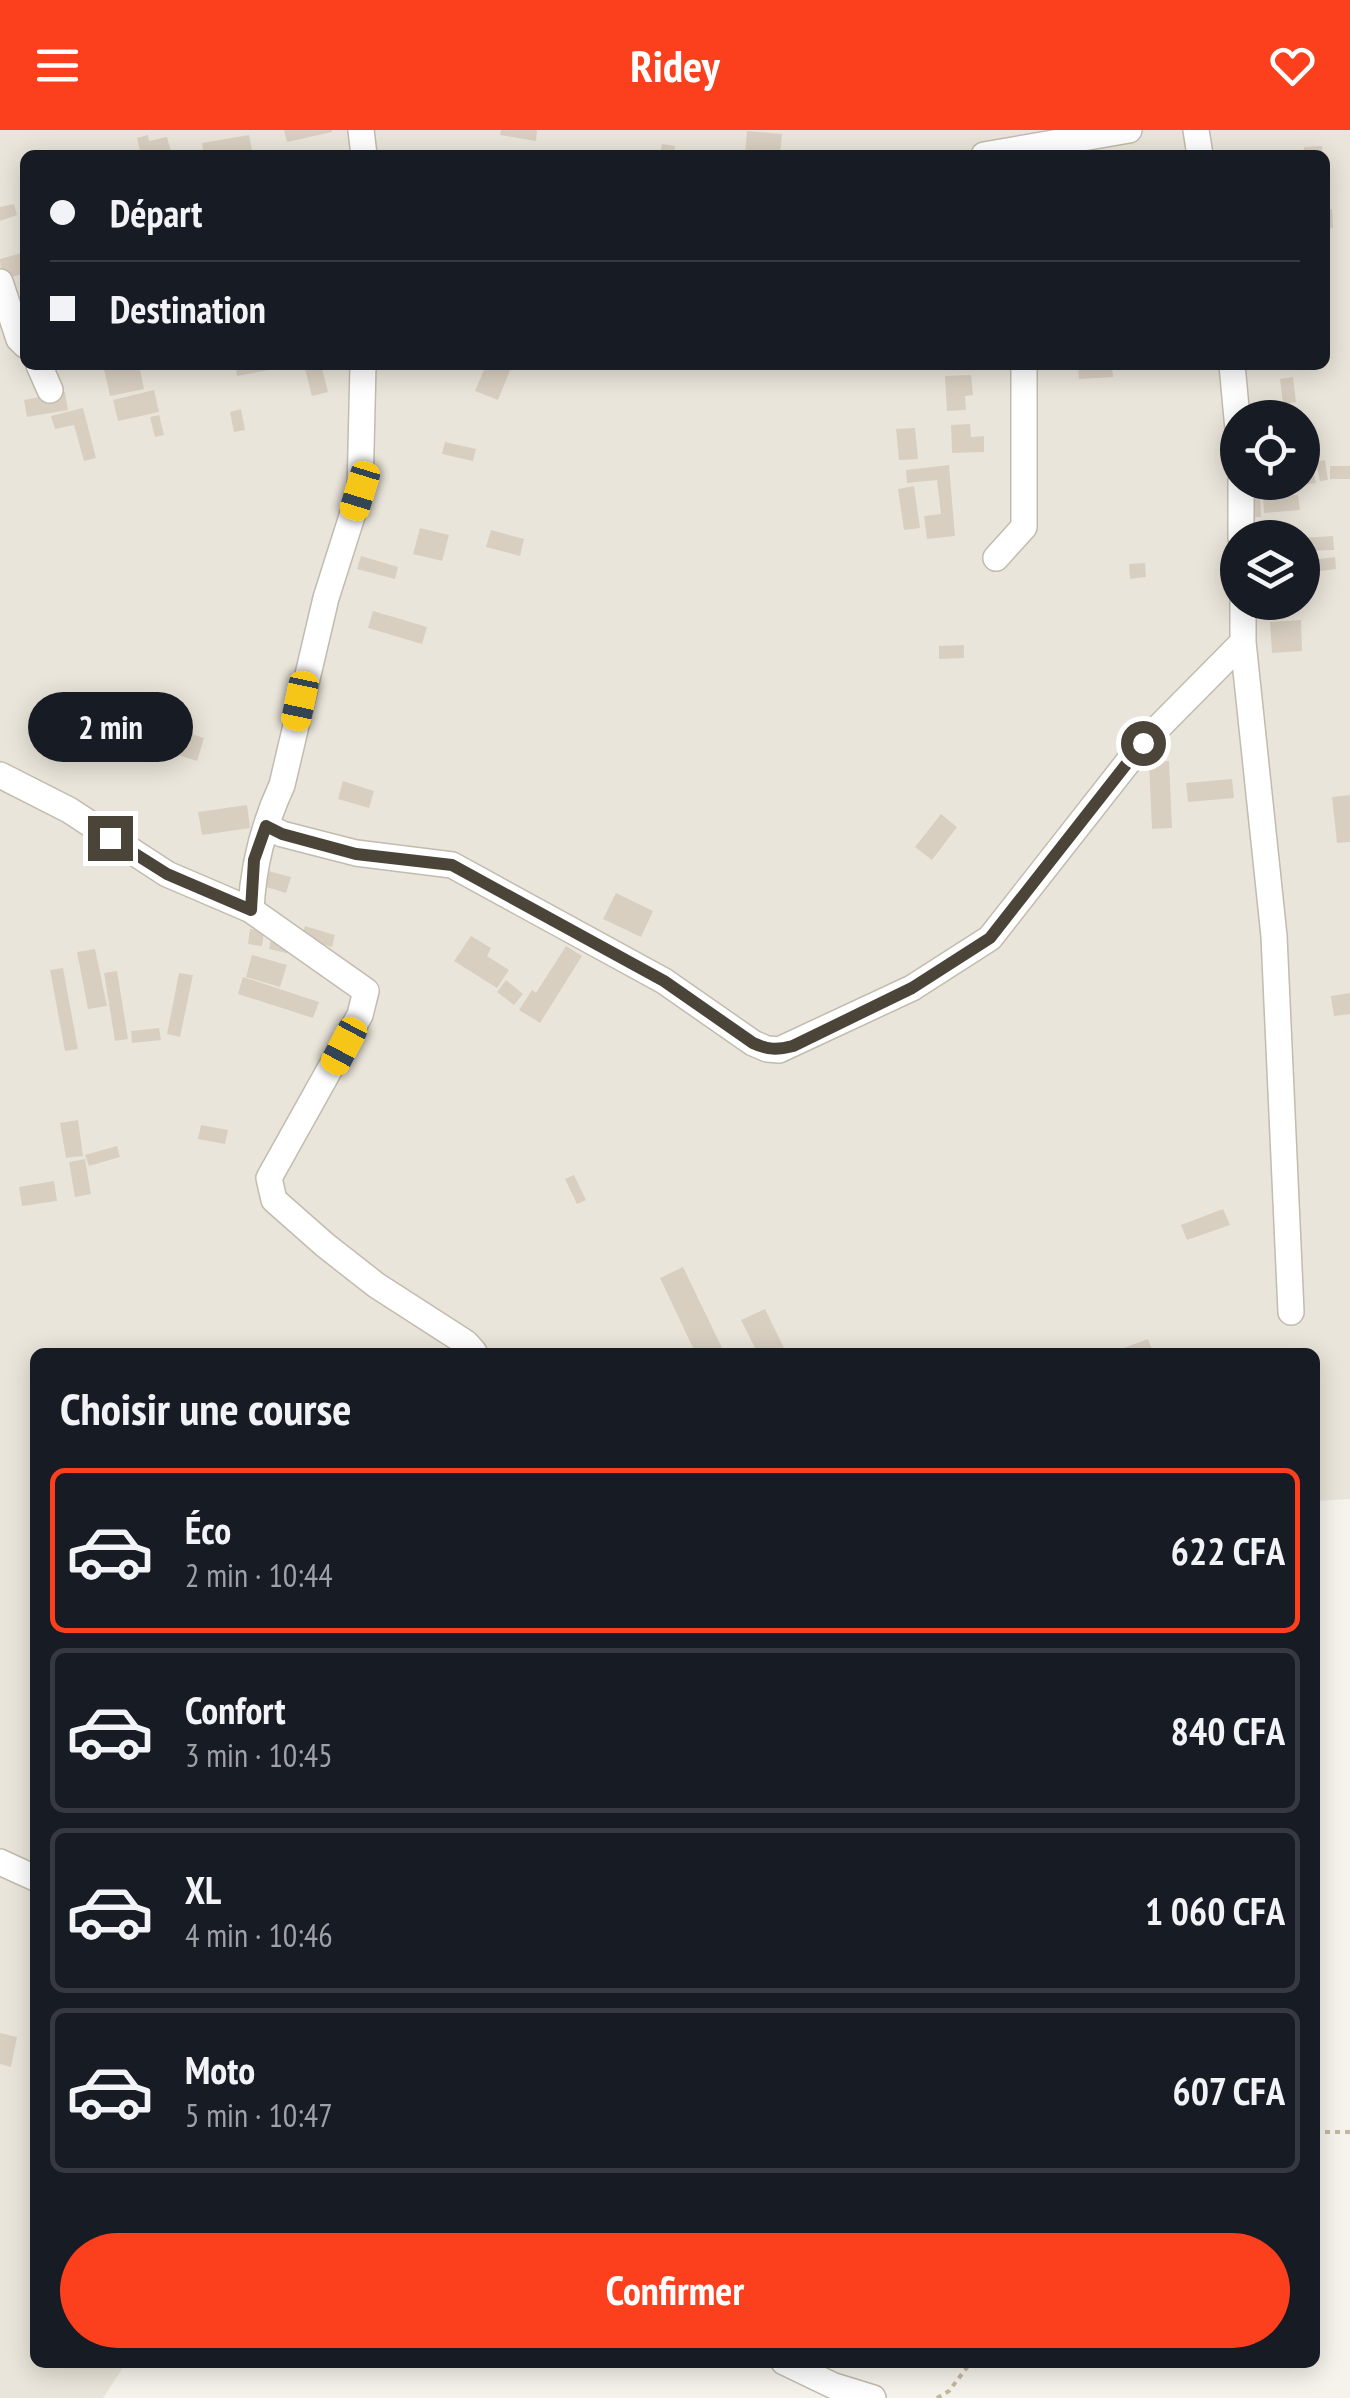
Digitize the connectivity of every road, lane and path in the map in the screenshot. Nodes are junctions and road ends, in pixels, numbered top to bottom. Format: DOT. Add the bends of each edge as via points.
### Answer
graph roads {
  1 [pos="1129,130"];
  2 [pos="1018,150"];
  3 [pos="0,282"];
  4 [pos="18,343"];
  5 [pos="41,370"];
  6 [pos="363,370"];
  7 [pos="1024,370"];
  8 [pos="1232,370"];
  9 [pos="50,390"];
  10 [pos="1235,400"];
  11 [pos="996,558"];
  12 [pos="1242,620"];
  13 [pos="1243,642"];
  14 [pos="0,775"];
  15 [pos="266,826"];
  16 [pos="251,910"];
  17 [pos="1291,1312"];
  18 [pos="471,1348"];
  19 [pos="0,1862"];
  20 [pos="30,1876"];
  21 [pos="1320,2132"];
  22 [pos="1350,2132"];
  23 [pos="796,2368"];
  24 [pos="966,2368"];
  25 [pos="873,2398"];
  26 [pos="937,2398"];
  1 -- 2 [label="street"];
  3 -- 4 [label="street"];
  5 -- 9 [label="street"];
  6 -- 15 [label="street" via="360,491"];
  7 -- 11 [label="street" via="1024,528"];
  8 -- 10 [label="street"];
  12 -- 13 [label="street"];
  13 -- 15 [label="street" via="1143,743 990,938 912,988 779,1050 753,1043 664,981 452,865 356,854"];
  13 -- 17 [label="street" via="1274,936"];
  14 -- 16 [label="street" via="69,810 167,874"];
  15 -- 16 [label="street" via="254,860"];
  16 -- 18 [label="street" via="366,991 352,1030 269,1178 274,1200 364,1275"];
  19 -- 20 [label="street"];
  21 -- 22 [label="path"];
  23 -- 25 [label="street"];
  24 -- 26 [label="path"];
}
